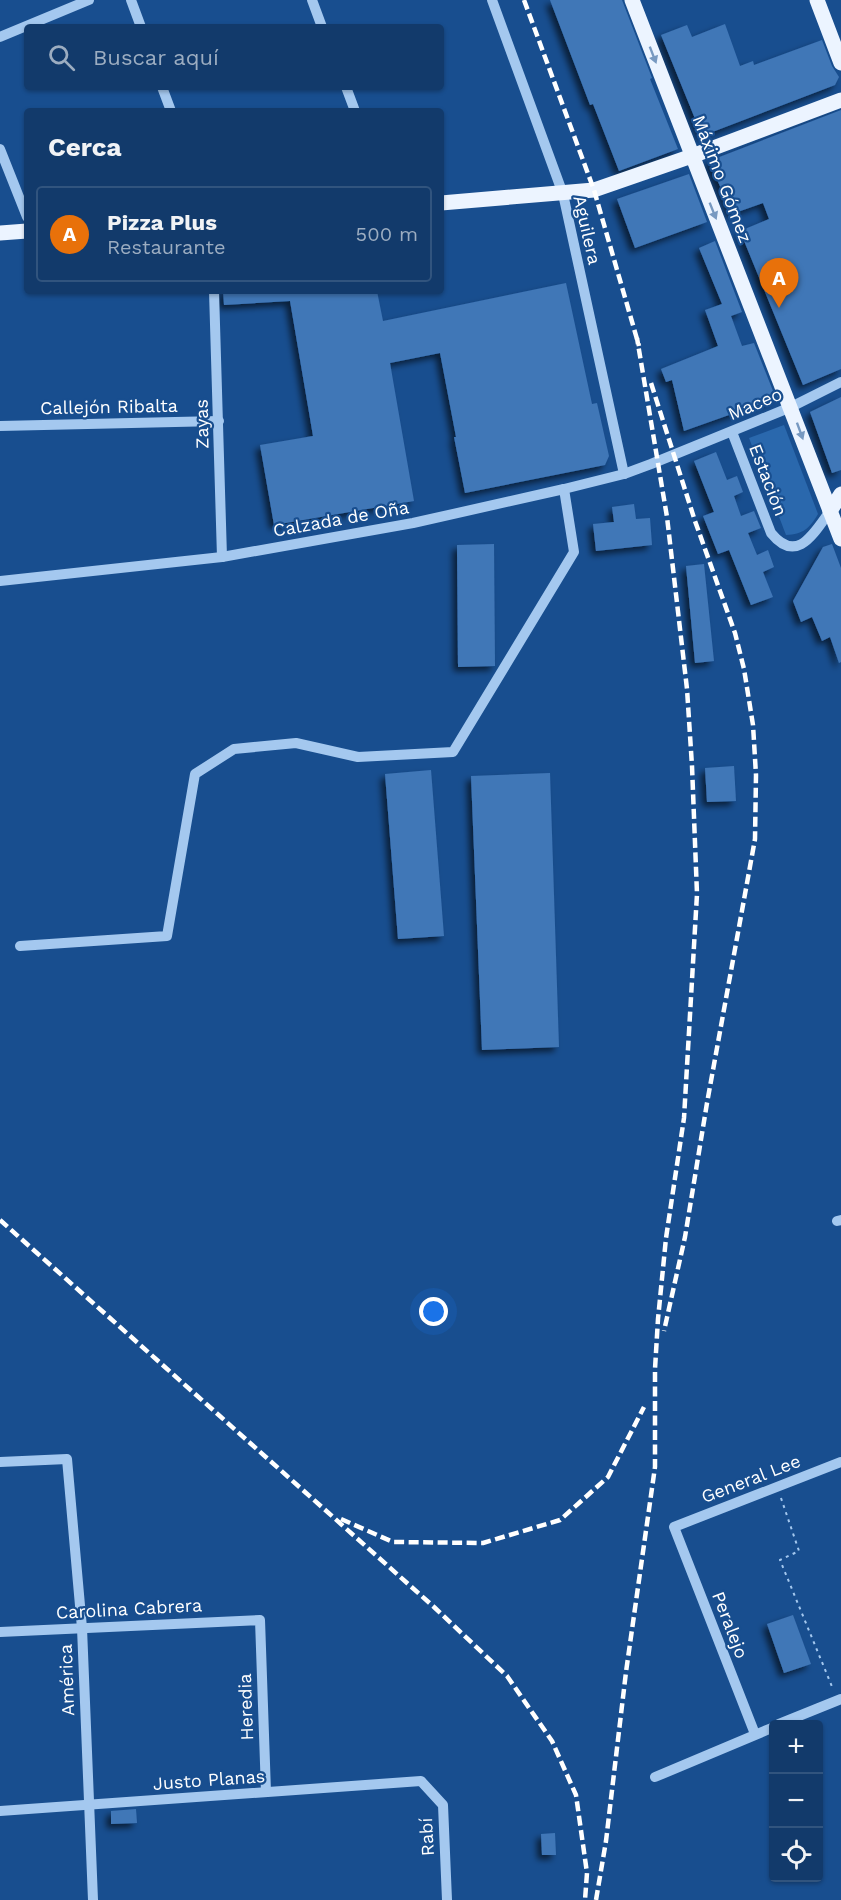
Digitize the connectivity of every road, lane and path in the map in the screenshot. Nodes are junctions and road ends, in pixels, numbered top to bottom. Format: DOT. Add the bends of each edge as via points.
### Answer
graph roads {
  1 [pos="89,0"];
  2 [pos="131,0"];
  3 [pos="312,0"];
  4 [pos="492,0"];
  5 [pos="633,0"];
  6 [pos="817,0"];
  7 [pos="31,24"];
  8 [pos="140,24"];
  9 [pos="321,24"];
  10 [pos="24,27"];
  11 [pos="0,37"];
  12 [pos="841,63"];
  13 [pos="163,90"];
  14 [pos="347,90"];
  15 [pos="841,99"];
  16 [pos="170,108"];
  17 [pos="354,108"];
  18 [pos="0,149"];
  19 [pos="692,156"];
  20 [pos="563,194"];
  21 [pos="444,203"];
  22 [pos="24,209"];
  23 [pos="24,231"];
  24 [pos="0,233"];
  25 [pos="214,294"];
  26 [pos="841,382"];
  27 [pos="791,407"];
  28 [pos="219,421"];
  29 [pos="0,426"];
  30 [pos="732,432"];
  31 [pos="681,453"];
  32 [pos="624,474"];
  33 [pos="841,487"];
  34 [pos="564,489"];
  35 [pos="841,494"];
  36 [pos="823,495"];
  37 [pos="830,512"];
  38 [pos="812,536"];
  39 [pos="840,536"];
  40 [pos="222,557"];
  41 [pos="0,581"];
  42 [pos="20,946"];
  43 [pos="0,1462"];
  44 [pos="839,1463"];
  45 [pos="841,1476"];
  46 [pos="777,1486"];
  47 [pos="674,1527"];
  48 [pos="260,1620"];
  49 [pos="82,1628"];
  50 [pos="0,1632"];
  51 [pos="839,1699"];
  52 [pos="791,1720"];
  53 [pos="769,1729"];
  54 [pos="755,1734"];
  55 [pos="655,1777"];
  56 [pos="421,1781"];
  57 [pos="266,1792"];
  58 [pos="89,1805"];
  59 [pos="0,1811"];
  60 [pos="93,1900"];
  61 [pos="447,1900"];
  1 -- 7 [label="street"];
  2 -- 8 [label="street"];
  3 -- 9 [label="street"];
  4 -- 20 [label="street, Aguilera"];
  5 -- 19 [label="main road, Máximo Gómez, one-way"];
  6 -- 12 [label="main road"];
  10 -- 11 [label="street"];
  13 -- 16 [label="street"];
  14 -- 17 [label="street"];
  15 -- 19 [label="main road"];
  18 -- 22 [label="street"];
  19 -- 20 [label="main road" via="594,190"];
  19 -- 27 [label="main road, Máximo Gómez, one-way"];
  20 -- 21 [label="main road"];
  20 -- 32 [label="street, Aguilera"];
  23 -- 24 [label="main road"];
  25 -- 28 [label="street, Zayas"];
  26 -- 27 [label="street, Maceo"];
  27 -- 30 [label="street, Maceo"];
  27 -- 36 [label="main road, Máximo Gómez, one-way"];
  28 -- 29 [label="street, Callejón Ribalta"];
  28 -- 40 [label="street, Zayas"];
  30 -- 31 [label="street, Maceo"];
  30 -- 38 [label="street, Estación" via="771,533 780,543 791,547"];
  31 -- 32 [label="street, Calzada de Oña"];
  32 -- 34 [label="street, Calzada de Oña"];
  33 -- 36 [label="main road"];
  34 -- 40 [label="street, Calzada de Oña" via="413,523"];
  34 -- 42 [label="street" via="574,552 453,752 358,757 296,743 234,749 195,774 167,936"];
  35 -- 37 [label="main road"];
  36 -- 37 [label="main road, Máximo Gómez"];
  37 -- 38 [label="street"];
  37 -- 39 [label="main road, Máximo Gómez"];
  38 -- 39 [label="street" via="829,531"];
  40 -- 41 [label="street, Calzada de Oña"];
  43 -- 49 [label="street, América" via="67,1459"];
  44 -- 45 [label="street"];
  44 -- 46 [label="street, General Lee"];
  46 -- 47 [label="street, General Lee"];
  46 -- 51 [label="path" via="799,1551 780,1560"];
  47 -- 54 [label="street, Peralejo"];
  48 -- 49 [label="street, Carolina Cabrera"];
  48 -- 57 [label="street, Heredia"];
  49 -- 50 [label="street, Carolina Cabrera"];
  49 -- 58 [label="street, América"];
  51 -- 52 [label="street"];
  53 -- 54 [label="street"];
  54 -- 55 [label="street"];
  56 -- 57 [label="street, Justo Planas"];
  56 -- 61 [label="street, Rabí" via="442,1805"];
  57 -- 58 [label="street, Justo Planas"];
  58 -- 59 [label="street, Justo Planas"];
  58 -- 60 [label="street, América"];
}
